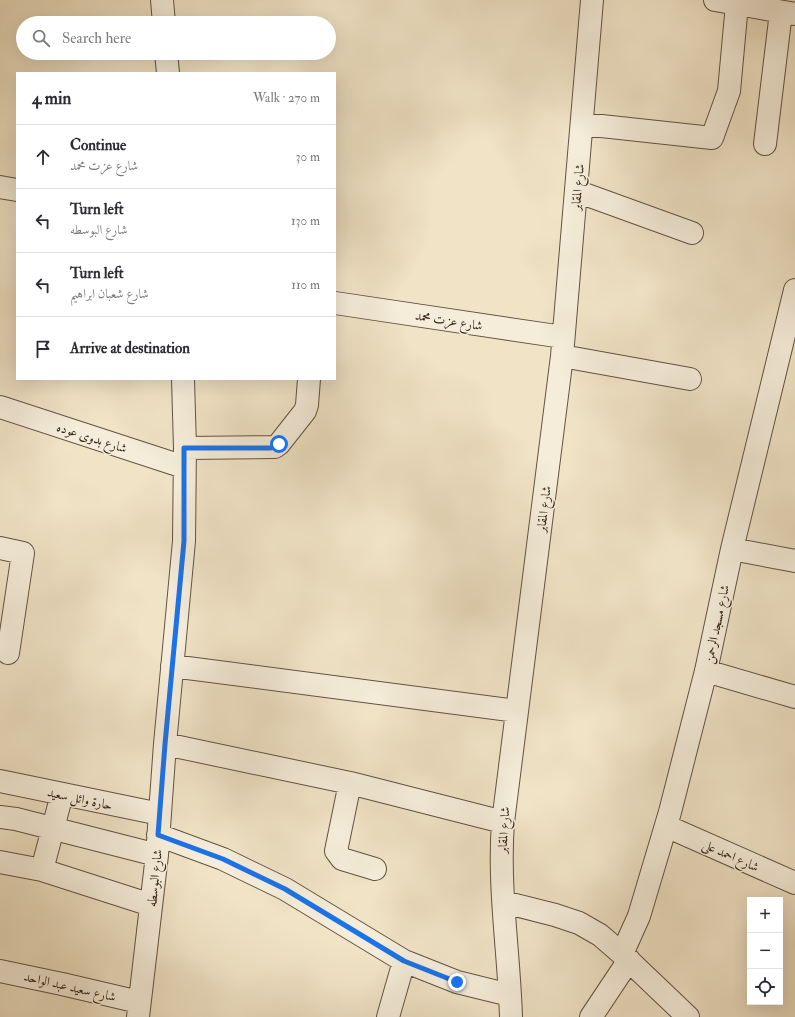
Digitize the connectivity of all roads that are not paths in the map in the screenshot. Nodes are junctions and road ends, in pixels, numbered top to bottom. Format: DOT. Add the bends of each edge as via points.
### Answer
graph roads {
  1 [pos="162,0"];
  2 [pos="592,0"];
  3 [pos="715,0"];
  4 [pos="737,4"];
  5 [pos="788,13"];
  6 [pos="163,16"];
  7 [pos="167,60"];
  8 [pos="168,72"];
  9 [pos="583,124"];
  10 [pos="765,144"];
  11 [pos="0,187"];
  12 [pos="16,190"];
  13 [pos="576,191"];
  14 [pos="692,233"];
  15 [pos="794,298"];
  16 [pos="336,303"];
  17 [pos="563,346"];
  18 [pos="786,373"];
  19 [pos="690,379"];
  20 [pos="182,380"];
  21 [pos="308,380"];
  22 [pos="0,407"];
  23 [pos="184,457"];
  24 [pos="0,548"];
  25 [pos="732,549"];
  26 [pos="795,561"];
  27 [pos="8,654"];
  28 [pos="172,666"];
  29 [pos="706,671"];
  30 [pos="795,697"];
  31 [pos="517,711"];
  32 [pos="165,744"];
  33 [pos="0,781"];
  34 [pos="350,783"];
  35 [pos="62,794"];
  36 [pos="0,817"];
  37 [pos="503,822"];
  38 [pos="666,826"];
  39 [pos="52,828"];
  40 [pos="158,835"];
  41 [pos="0,862"];
  42 [pos="375,869"];
  43 [pos="42,870"];
  44 [pos="795,884"];
  45 [pos="504,902"];
  46 [pos="151,905"];
  47 [pos="625,957"];
  48 [pos="404,961"];
  49 [pos="0,971"];
  50 [pos="510,995"];
  51 [pos="139,1010"];
  52 [pos="388,1017"];
  53 [pos="510,1017"];
  54 [pos="591,1017"];
  55 [pos="688,1017"];
  1 -- 6 [label="street"];
  2 -- 9 [label="street, شارع المقابر"];
  3 -- 4 [label="street"];
  4 -- 5 [label="street"];
  4 -- 9 [label="street" via="729,91 712,138"];
  5 -- 10 [label="street"];
  7 -- 8 [label="street"];
  9 -- 13 [label="street, شارع المقابر"];
  11 -- 12 [label="street"];
  13 -- 14 [label="street"];
  13 -- 17 [label="street, شارع المقابر"];
  15 -- 18 [label="street, شارع مسجد الرحمن"];
  16 -- 17 [label="street, شارع عزت محمد"];
  17 -- 19 [label="street, شارع عزت محمد"];
  17 -- 31 [label="street, شارع المقابر"];
  18 -- 25 [label="street, شارع مسجد الرحمن"];
  20 -- 23 [label="street, شارع البوسطه"];
  21 -- 23 [label="street" via="305,411 275,447"];
  22 -- 23 [label="street, شارع بدوى عوده"];
  23 -- 28 [label="street, شارع البوسطه" via="184,541"];
  24 -- 27 [label="street" via="23,553"];
  25 -- 26 [label="street"];
  25 -- 29 [label="street, شارع مسجد الرحمن"];
  28 -- 31 [label="street"];
  28 -- 32 [label="street, شارع البوسطه"];
  29 -- 30 [label="street"];
  29 -- 38 [label="street, شارع مسجد الرحمن"];
  31 -- 37 [label="street, شارع المقابر"];
  32 -- 34 [label="street"];
  32 -- 40 [label="street, شارع البوسطه"];
  33 -- 35 [label="street, حارة وائل سعيد"];
  34 -- 37 [label="street"];
  34 -- 42 [label="street" via="336,851 342,859"];
  35 -- 39 [label="street"];
  35 -- 40 [label="street, حارة وائل سعيد"];
  36 -- 39 [label="street"];
  37 -- 45 [label="street, شارع المقابر" via="501,879"];
  38 -- 44 [label="street, شارع احمد على"];
  38 -- 47 [label="street, شارع مسجد الرحمن"];
  39 -- 40 [label="street"];
  39 -- 43 [label="street"];
  40 -- 46 [label="street, شارع البوسطه"];
  40 -- 48 [label="street" via="223,859 285,889"];
  41 -- 43 [label="street"];
  43 -- 46 [label="street"];
  45 -- 47 [label="street" via="579,923 600,935"];
  45 -- 50 [label="street, شارع المقابر"];
  46 -- 51 [label="street, شارع البوسطه"];
  47 -- 54 [label="street, شارع مسجد الرحمن"];
  47 -- 55 [label="street"];
  48 -- 50 [label="street" via="457,982"];
  48 -- 52 [label="street"];
  49 -- 51 [label="street, شارع سعيد عبد الواحد" via="62,984"];
  50 -- 53 [label="street, شارع المقابر"];
}
